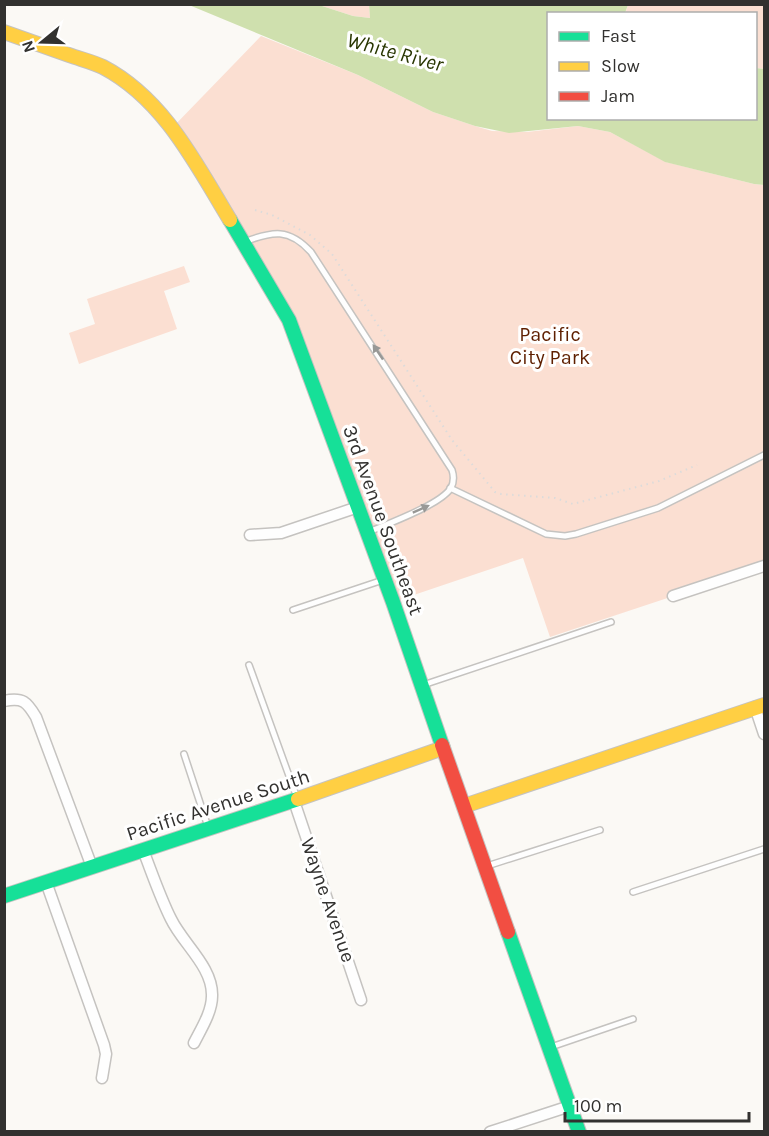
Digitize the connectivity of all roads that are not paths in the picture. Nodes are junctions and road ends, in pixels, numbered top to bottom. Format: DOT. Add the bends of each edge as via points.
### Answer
graph roads {
  1 [pos="4,32"];
  2 [pos="243,242"];
  3 [pos="765,455"];
  4 [pos="450,488"];
  5 [pos="358,507"];
  6 [pos="367,532"];
  7 [pos="250,535"];
  8 [pos="765,566"];
  9 [pos="385,580"];
  10 [pos="673,596"];
  11 [pos="293,610"];
  12 [pos="612,622"];
  13 [pos="249,665"];
  14 [pos="421,685"];
  15 [pos="4,701"];
  16 [pos="760,706"];
  17 [pos="765,734"];
  18 [pos="442,748"];
  19 [pos="184,754"];
  20 [pos="296,800"];
  21 [pos="464,806"];
  22 [pos="209,828"];
  23 [pos="600,830"];
  24 [pos="765,849"];
  25 [pos="143,850"];
  26 [pos="485,866"];
  27 [pos="92,867"];
  28 [pos="46,882"];
  29 [pos="633,892"];
  30 [pos="4,896"];
  31 [pos="361,1000"];
  32 [pos="633,1019"];
  33 [pos="194,1043"];
  34 [pos="549,1048"];
  35 [pos="102,1077"];
  36 [pos="570,1106"];
  37 [pos="490,1131"];
  38 [pos="579,1131"];
  1 -- 2 [label="street, 3rd Avenue Southeast" via="100,66 136,89 172,128"];
  4 -- 2 [label="lane, one-way" via="454,476 443,453 311,252 286,234 262,235"];
  2 -- 5 [label="street, 3rd Avenue Southeast" via="289,320"];
  3 -- 4 [label="lane" via="658,508 564,536 546,534"];
  6 -- 4 [label="lane, one-way" via="431,504"];
  5 -- 6 [label="street, 3rd Avenue Southeast"];
  5 -- 7 [label="street" via="281,533"];
  6 -- 9 [label="street, 3rd Avenue Southeast"];
  8 -- 10 [label="street"];
  9 -- 11 [label="lane"];
  9 -- 14 [label="street, 3rd Avenue Southeast"];
  12 -- 14 [label="lane"];
  13 -- 20 [label="lane"];
  14 -- 18 [label="street, 3rd Avenue Southeast"];
  15 -- 27 [label="street" via="16,698 36,717"];
  16 -- 17 [label="street"];
  16 -- 21 [label="street"];
  18 -- 20 [label="street, Pacific Avenue South"];
  18 -- 21 [label="street, 3rd Avenue Southeast"];
  19 -- 22 [label="lane"];
  20 -- 22 [label="street, Pacific Avenue South"];
  20 -- 31 [label="street, Wayne Avenue"];
  21 -- 26 [label="street, 3rd Avenue Southeast"];
  22 -- 25 [label="street, Pacific Avenue South"];
  23 -- 26 [label="lane"];
  24 -- 29 [label="lane"];
  25 -- 27 [label="street, Pacific Avenue South"];
  25 -- 33 [label="street" via="170,917 211,983 211,1006"];
  26 -- 34 [label="street, 3rd Avenue Southeast"];
  27 -- 28 [label="street, Pacific Avenue South"];
  28 -- 30 [label="street, Pacific Avenue South"];
  28 -- 35 [label="street" via="104,1045"];
  32 -- 34 [label="lane"];
  34 -- 36 [label="street, 3rd Avenue Southeast"];
  36 -- 37 [label="street"];
  36 -- 38 [label="street, 3rd Avenue Southeast"];
}
